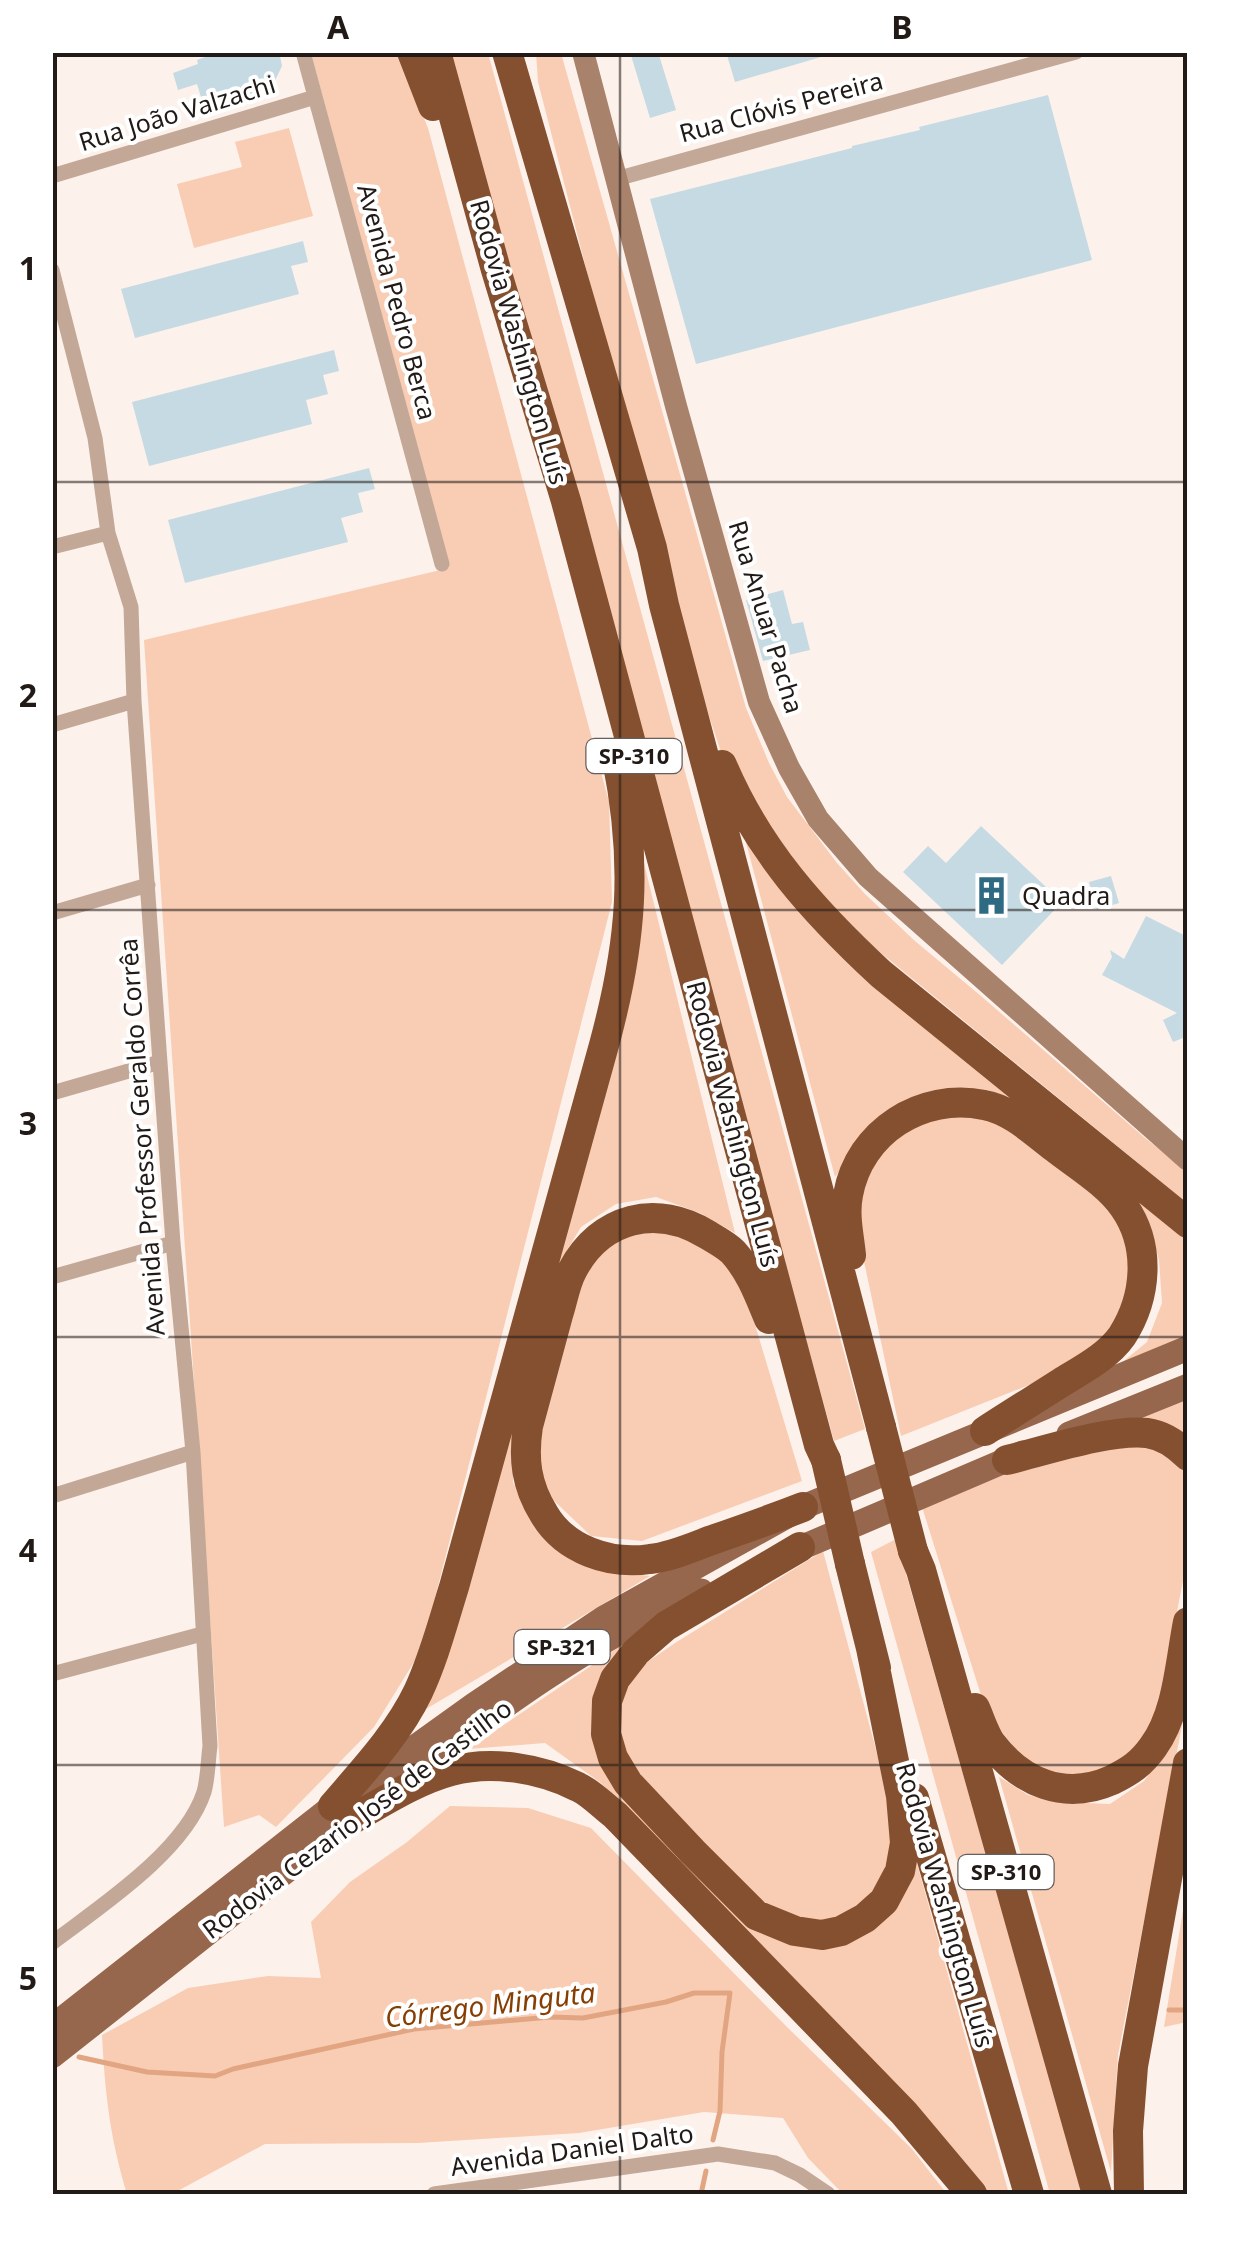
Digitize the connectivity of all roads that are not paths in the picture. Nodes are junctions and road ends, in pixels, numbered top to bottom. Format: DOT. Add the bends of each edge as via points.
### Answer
graph roads {
  1 [pos="303,52"];
  2 [pos="412,52"];
  3 [pos="436,52"];
  4 [pos="506,52"];
  5 [pos="526,52"];
  6 [pos="583,52"];
  7 [pos="1076,52"];
  8 [pos="315,97"];
  9 [pos="52,176"];
  10 [pos="616,179"];
  11 [pos="566,253"];
  12 [pos="52,270"];
  13 [pos="496,270"];
  14 [pos="72,350"];
  15 [pos="52,356"];
  16 [pos="566,501"];
  17 [pos="108,533"];
  18 [pos="52,548"];
  19 [pos="652,548"];
  20 [pos="442,564"];
  21 [pos="134,701"];
  22 [pos="52,725"];
  23 [pos="148,885"];
  24 [pos="52,913"];
  25 [pos="160,1062"];
  26 [pos="52,1093"];
  27 [pos="1188,1160"];
  28 [pos="1188,1223"];
  29 [pos="173,1243"];
  30 [pos="52,1277"];
  31 [pos="1188,1348"];
  32 [pos="866,1372"];
  33 [pos="1188,1386"];
  34 [pos="985,1430"];
  35 [pos="193,1452"];
  36 [pos="823,1453"];
  37 [pos="1188,1456"];
  38 [pos="1006,1460"];
  39 [pos="52,1496"];
  40 [pos="804,1507"];
  41 [pos="800,1548"];
  42 [pos="917,1561"];
  43 [pos="1188,1622"];
  44 [pos="202,1634"];
  45 [pos="870,1648"];
  46 [pos="52,1674"];
  47 [pos="1188,1763"];
  48 [pos="340,1814"];
  49 [pos="52,1943"];
  50 [pos="52,2027"];
  51 [pos="52,2056"];
  52 [pos="434,2194"];
  53 [pos="828,2194"];
  54 [pos="972,2194"];
  55 [pos="1029,2194"];
  56 [pos="1097,2194"];
  57 [pos="1129,2194"];
  1 -- 8 [label="street, Avenida Pedro Berca"];
  2 -- 13 [label="highway" via="476,238"];
  3 -- 13 [label="highway, Rodovia Washington Luís / SP-310"];
  4 -- 11 [label="highway, SP-310"];
  5 -- 11 [label="highway"];
  6 -- 10 [label="street, Rua Anuar Pacha"];
  7 -- 10 [label="street, Rua Clóvis Pereira"];
  8 -- 9 [label="street, Rua João Valzachi"];
  8 -- 20 [label="street, Avenida Pedro Berca"];
  10 -- 27 [label="street, Rua Anuar Pacha" via="759,702 788,768 818,819 868,877"];
  11 -- 19 [label="highway, SP-310"];
  12 -- 14 [label="street, Avenida Professor Geraldo Corrêa"];
  13 -- 16 [label="highway, Rodovia Washington Luís / SP-310"];
  14 -- 15 [label="street"];
  14 -- 17 [label="street, Avenida Professor Geraldo Corrêa" via="95,438"];
  16 -- 36 [label="highway, Rodovia Washington Luís / SP-310"];
  16 -- 48 [label="highway" via="626,814 626,944 616,1002 432,1660"];
  17 -- 18 [label="street"];
  17 -- 21 [label="street, Avenida Professor Geraldo Corrêa" via="131,607"];
  19 -- 28 [label="highway" via="720,761 780,867 881,974"];
  19 -- 32 [label="highway, SP-310"];
  21 -- 22 [label="street"];
  21 -- 23 [label="street, Avenida Professor Geraldo Corrêa"];
  23 -- 24 [label="street"];
  23 -- 25 [label="street, Avenida Professor Geraldo Corrêa"];
  25 -- 26 [label="street"];
  25 -- 29 [label="street, Avenida Professor Geraldo Corrêa"];
  29 -- 30 [label="street"];
  29 -- 35 [label="street, Avenida Professor Geraldo Corrêa"];
  31 -- 34 [label="main road, Rodovia Cezario José de Castilho"];
  32 -- 34 [label="highway" via="846,1216 861,1155 901,1118 943,1103 989,1105 1014,1117 1123,1206 1137,1232 1141,1290 1119,1340 1097,1360"];
  32 -- 42 [label="highway, SP-310, bridge"];
  33 -- 38 [label="main road, Rodovia Cezario José de Castilho"];
  34 -- 40 [label="main road, Rodovia Cezario José de Castilho / SP-321"];
  35 -- 39 [label="street"];
  35 -- 44 [label="street, Avenida Professor Geraldo Corrêa"];
  36 -- 40 [label="highway" via="750,1274 730,1248 677,1218 650,1217 625,1221 591,1243 570,1274 524,1448 530,1489 551,1526 598,1555 652,1560"];
  36 -- 45 [label="highway, Rodovia Washington Luís / SP-310, bridge"];
  37 -- 38 [label="highway" via="1168,1439 1146,1433"];
  38 -- 41 [label="main road, Rodovia Cezario José de Castilho / SP-321"];
  40 -- 48 [label="main road, Rodovia Cezario José de Castilho / SP-321" via="604,1618 474,1705"];
  41 -- 45 [label="highway" via="666,1626 636,1652 606,1701 606,1734 628,1783 756,1915 794,1931 822,1936 865,1918 884,1901 900,1871 900,1796"];
  41 -- 48 [label="main road, Rodovia Cezario José de Castilho / SP-321" via="630,1627"];
  42 -- 43 [label="highway" via="989,1740 1040,1784 1074,1790 1133,1770 1167,1722"];
  42 -- 56 [label="highway, SP-310"];
  44 -- 46 [label="street"];
  44 -- 49 [label="street, Avenida Professor Geraldo Corrêa" via="210,1746 204,1792 184,1832"];
  45 -- 55 [label="highway, Rodovia Washington Luís / SP-310"];
  47 -- 57 [label="highway" via="1134,2066"];
  48 -- 50 [label="main road, Rodovia Cezario José de Castilho / SP-321"];
  48 -- 51 [label="main road, Rodovia Cezario José de Castilho / SP-321"];
  48 -- 54 [label="highway" via="454,1770 540,1771 581,1788 615,1815 904,2113"];
  52 -- 53 [label="street, Avenida Daniel Dalto" via="718,2154 774,2163"];
}
